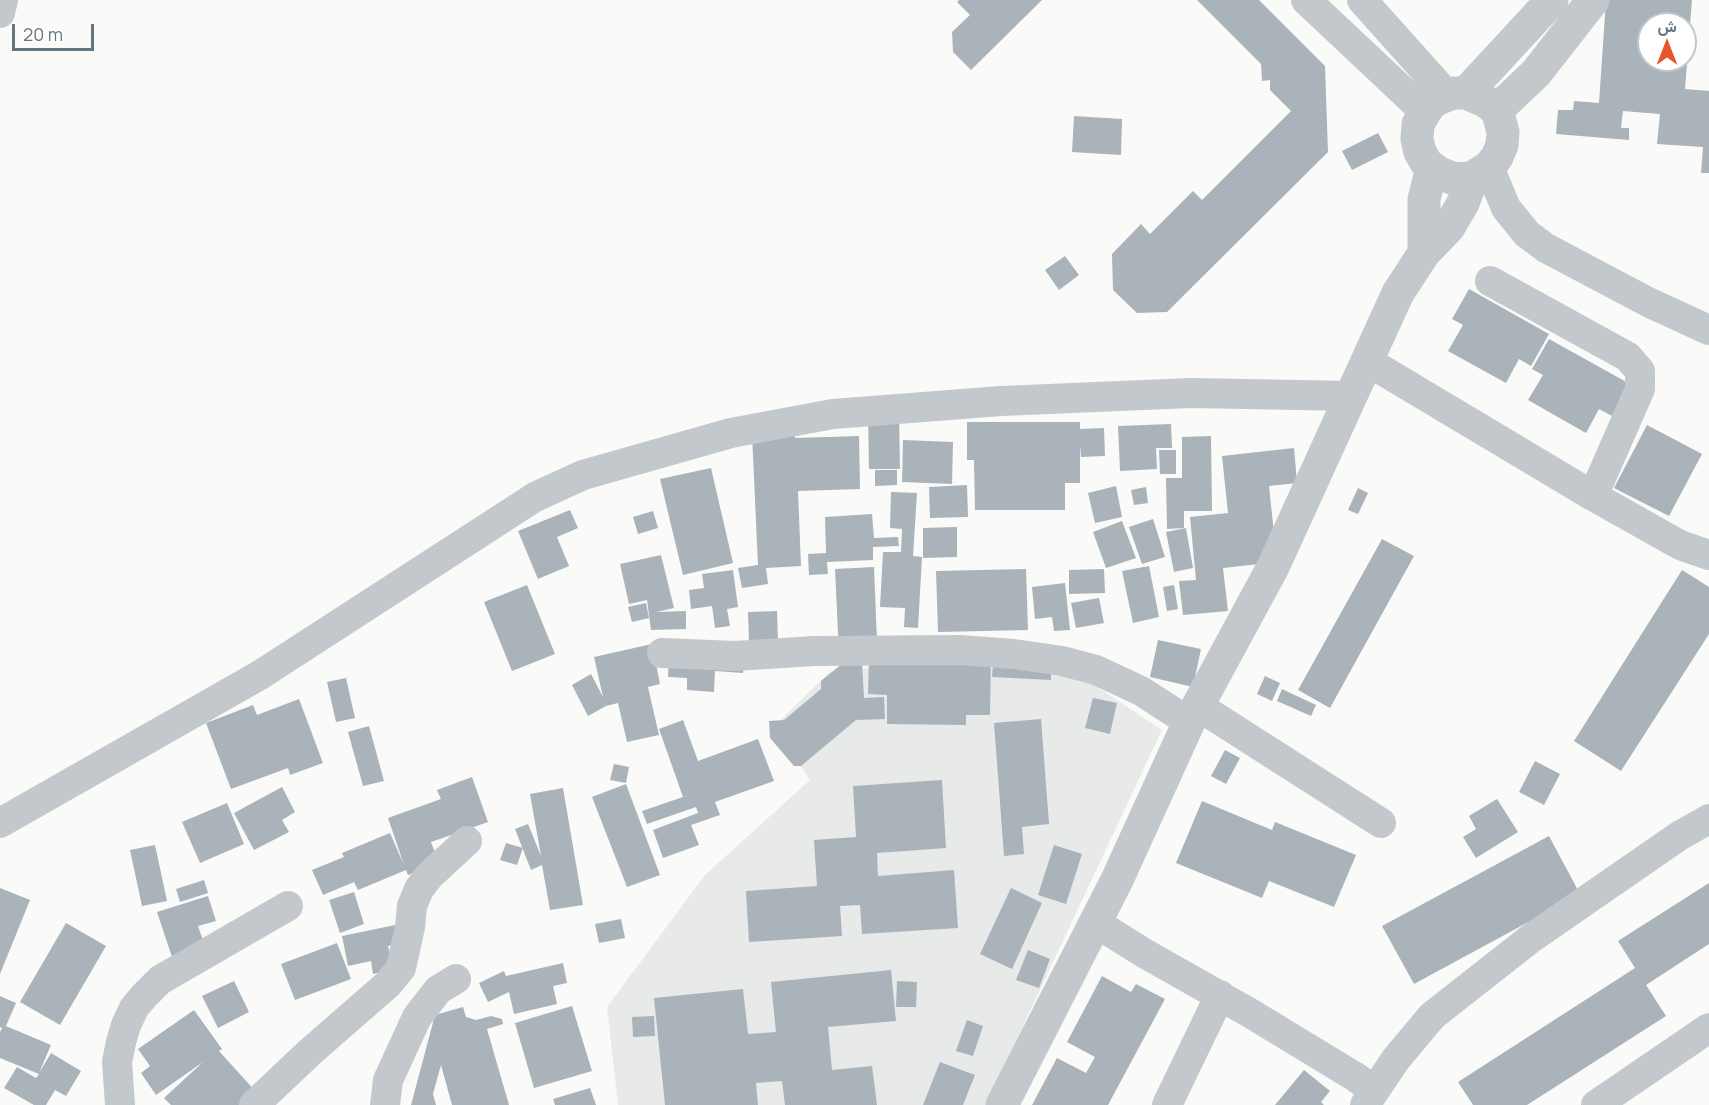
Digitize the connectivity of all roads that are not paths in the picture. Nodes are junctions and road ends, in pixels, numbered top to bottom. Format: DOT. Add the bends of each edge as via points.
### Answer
graph roads {
  1 [pos="3,0"];
  2 [pos="1306,0"];
  3 [pos="1362,0"];
  4 [pos="1552,0"];
  5 [pos="1593,0"];
  6 [pos="0,13"];
  7 [pos="1446,100"];
  8 [pos="1497,111"];
  9 [pos="1432,168"];
  10 [pos="1481,172"];
  11 [pos="1424,253"];
  12 [pos="1490,280"];
  13 [pos="1709,330"];
  14 [pos="1366,361"];
  15 [pos="1351,396"];
  16 [pos="1593,496"];
  17 [pos="1709,555"];
  18 [pos="662,653"];
  19 [pos="1194,714"];
  20 [pos="1709,819"];
  21 [pos="1381,822"];
  22 [pos="0,823"];
  23 [pos="467,841"];
  24 [pos="288,906"];
  25 [pos="1096,922"];
  26 [pos="456,979"];
  27 [pos="1220,995"];
  28 [pos="1709,1028"];
  29 [pos="1369,1098"];
  30 [pos="120,1105"];
  31 [pos="254,1105"];
  32 [pos="385,1105"];
  33 [pos="1002,1105"];
  34 [pos="1167,1105"];
  35 [pos="1596,1105"];
  1 -- 6 [label="street"];
  2 -- 7 [label="street"];
  3 -- 7 [label="street"];
  4 -- 7 [label="street"];
  5 -- 8 [label="street" via="1536,73"];
  7 -- 8 [label="street" via="1476,96"];
  7 -- 9 [label="street" via="1418,124 1420,152"];
  8 -- 10 [label="street" via="1502,145 1497,157"];
  9 -- 10 [label="street" via="1452,178"];
  9 -- 11 [label="street" via="1425,200"];
  10 -- 11 [label="street" via="1449,227"];
  10 -- 13 [label="street" via="1527,234 1546,248"];
  11 -- 14 [label="street" via="1398,293"];
  12 -- 16 [label="street" via="1628,357 1640,371 1640,389"];
  14 -- 15 [label="street"];
  14 -- 16 [label="street"];
  15 -- 19 [label="street" via="1273,567"];
  15 -- 22 [label="street" via="1191,393 1001,401 833,414 731,433 594,471 535,497 260,675"];
  16 -- 17 [label="street" via="1680,545"];
  18 -- 19 [label="street" via="735,656 959,650 1014,654 1096,670"];
  19 -- 21 [label="street"];
  19 -- 25 [label="street"];
  20 -- 29 [label="street" via="1530,939 1432,1016"];
  23 -- 31 [label="street" via="419,889 412,906 401,968"];
  24 -- 30 [label="street" via="160,980 144,996 126,1025 121,1042 117,1062"];
  25 -- 27 [label="street"];
  25 -- 33 [label="street"];
  26 -- 32 [label="street" via="438,990 417,1017 388,1080"];
  27 -- 29 [label="street" via="1357,1078"];
  27 -- 34 [label="street"];
  28 -- 35 [label="street"];
}
